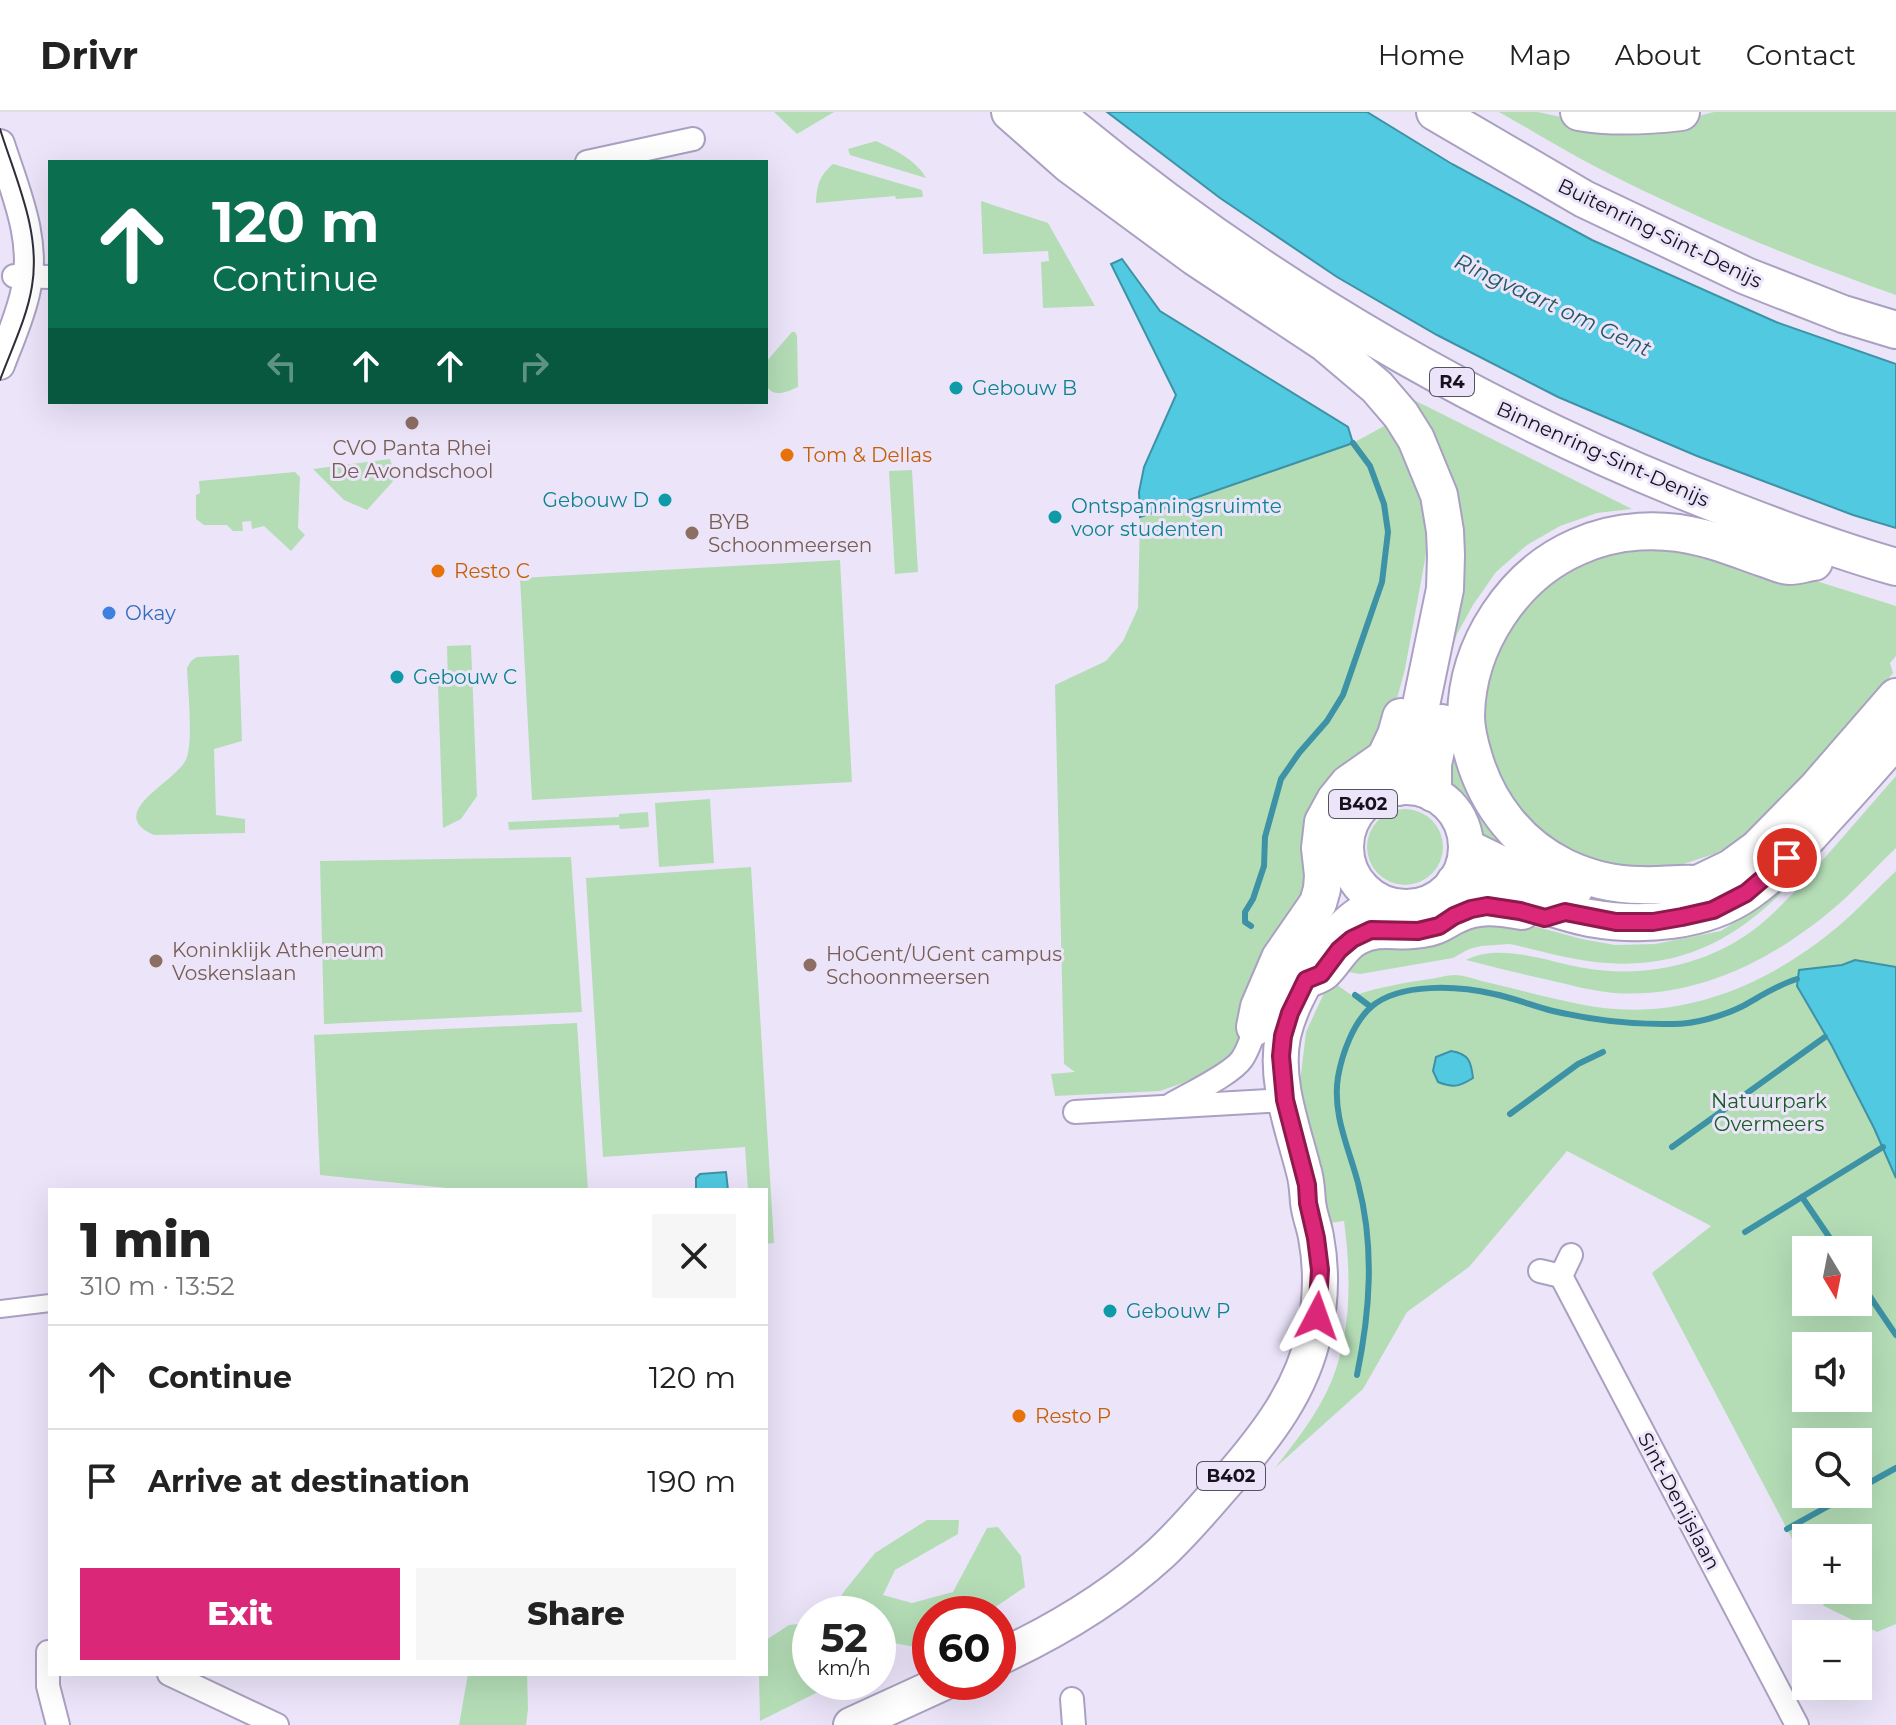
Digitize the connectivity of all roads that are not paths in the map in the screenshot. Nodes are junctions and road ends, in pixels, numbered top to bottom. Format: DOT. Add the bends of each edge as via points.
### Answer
graph roads {
  1 [pos="1010,112"];
  2 [pos="1054,112"];
  3 [pos="1435,112"];
  4 [pos="1478,112"];
  5 [pos="1579,112"];
  6 [pos="1681,112"];
  7 [pos="693,139"];
  8 [pos="0,144"];
  9 [pos="596,160"];
  10 [pos="0,188"];
  11 [pos="31,276"];
  12 [pos="1896,305"];
  13 [pos="0,328"];
  14 [pos="1896,330"];
  15 [pos="0,365"];
  16 [pos="1814,562"];
  17 [pos="1896,567"];
  18 [pos="1896,589"];
  19 [pos="1429,667"];
  20 [pos="1896,697"];
  21 [pos="1896,739"];
  22 [pos="1415,790"];
  23 [pos="1467,848"];
  24 [pos="1351,874"];
  25 [pos="1455,882"];
  26 [pos="1695,884"];
  27 [pos="1387,905"];
  28 [pos="1565,912"];
  29 [pos="1306,980"];
  30 [pos="1260,1022"];
  31 [pos="1275,1101"];
  32 [pos="1168,1107"];
  33 [pos="1075,1112"];
  34 [pos="1571,1255"];
  35 [pos="48,1303"];
  36 [pos="0,1309"];
  37 [pos="1016,1650"];
  38 [pos="48,1652"];
  39 [pos="173,1676"];
  40 [pos="912,1697"];
  41 [pos="1072,1699"];
  42 [pos="58,1725"];
  43 [pos="277,1725"];
  44 [pos="851,1725"];
  45 [pos="1074,1725"];
  46 [pos="1797,1725"];
  1 -- 19 [label="highway" via="1070,165 1195,257 1325,343 1401,415 1428,466 1445,531 1445,589"];
  2 -- 17 [label="highway, Binnenring-Sint-Denijs / R4" via="1248,260 1482,399 1610,461 1732,511"];
  3 -- 14 [label="highway, Buitenring-Sint-Denijs" via="1584,199 1746,276"];
  4 -- 12 [label="highway" via="1688,224 1764,258"];
  5 -- 6 [label="highway"];
  7 -- 9 [label="street"];
  8 -- 11 [label="street" via="25,223"];
  10 -- 11 [label="street" via="15,251"];
  11 -- 13 [label="street" via="12,291"];
  11 -- 15 [label="street"];
  16 -- 18 [label="highway"];
  16 -- 22 [label="highway" via="1673,517 1603,522 1538,549 1487,596 1459,649 1433,764"];
  16 -- 26 [label="highway" via="1788,566 1675,532 1642,531 1578,546 1520,586 1500,612 1475,665 1466,718 1471,746 1492,801 1510,826 1538,851 1589,878 1616,884"];
  19 -- 22 [label="highway" via="1409,763"];
  19 -- 30 [label="highway" via="1412,675 1385,758 1348,784 1323,822 1318,903 1280,958 1259,1007"];
  20 -- 26 [label="highway" via="1757,849"];
  21 -- 28 [label="highway" via="1801,845 1746,893 1713,910 1653,922 1616,922"];
  22 -- 23 [label="main road" via="1447,802 1464,831"];
  22 -- 24 [label="main road, B402" via="1379,792 1352,818 1345,855"];
  23 -- 25 [label="main road"];
  23 -- 26 [label="highway" via="1510,869 1618,898 1677,894"];
  24 -- 27 [label="main road" via="1372,898"];
  24 -- 30 [label="main road, B402" via="1340,901 1290,960"];
  25 -- 27 [label="main road, B402" via="1425,905"];
  25 -- 28 [label="highway"];
  27 -- 29 [label="main road, B402" via="1354,918"];
  28 -- 29 [label="highway" via="1545,918 1487,906 1418,931 1371,930 1352,939 1321,974"];
  29 -- 31 [label="main road, B402" via="1283,1036"];
  30 -- 31 [label="main road, B402" via="1261,1077"];
  30 -- 32 [label="street" via="1241,1060"];
  31 -- 32 [label="street"];
  31 -- 37 [label="main road, B402" via="1307,1185 1319,1259 1315,1332 1296,1385 1258,1446 1160,1554 1113,1592"];
  32 -- 33 [label="street"];
  34 -- 46 [label="street, Sint-Denijslaan" via="1551,1274"];
  35 -- 36 [label="street"];
  38 -- 42 [label="street" via="48,1686"];
  39 -- 43 [label="street"];
  40 -- 44 [label="main road"];
  41 -- 45 [label="street"];
}
